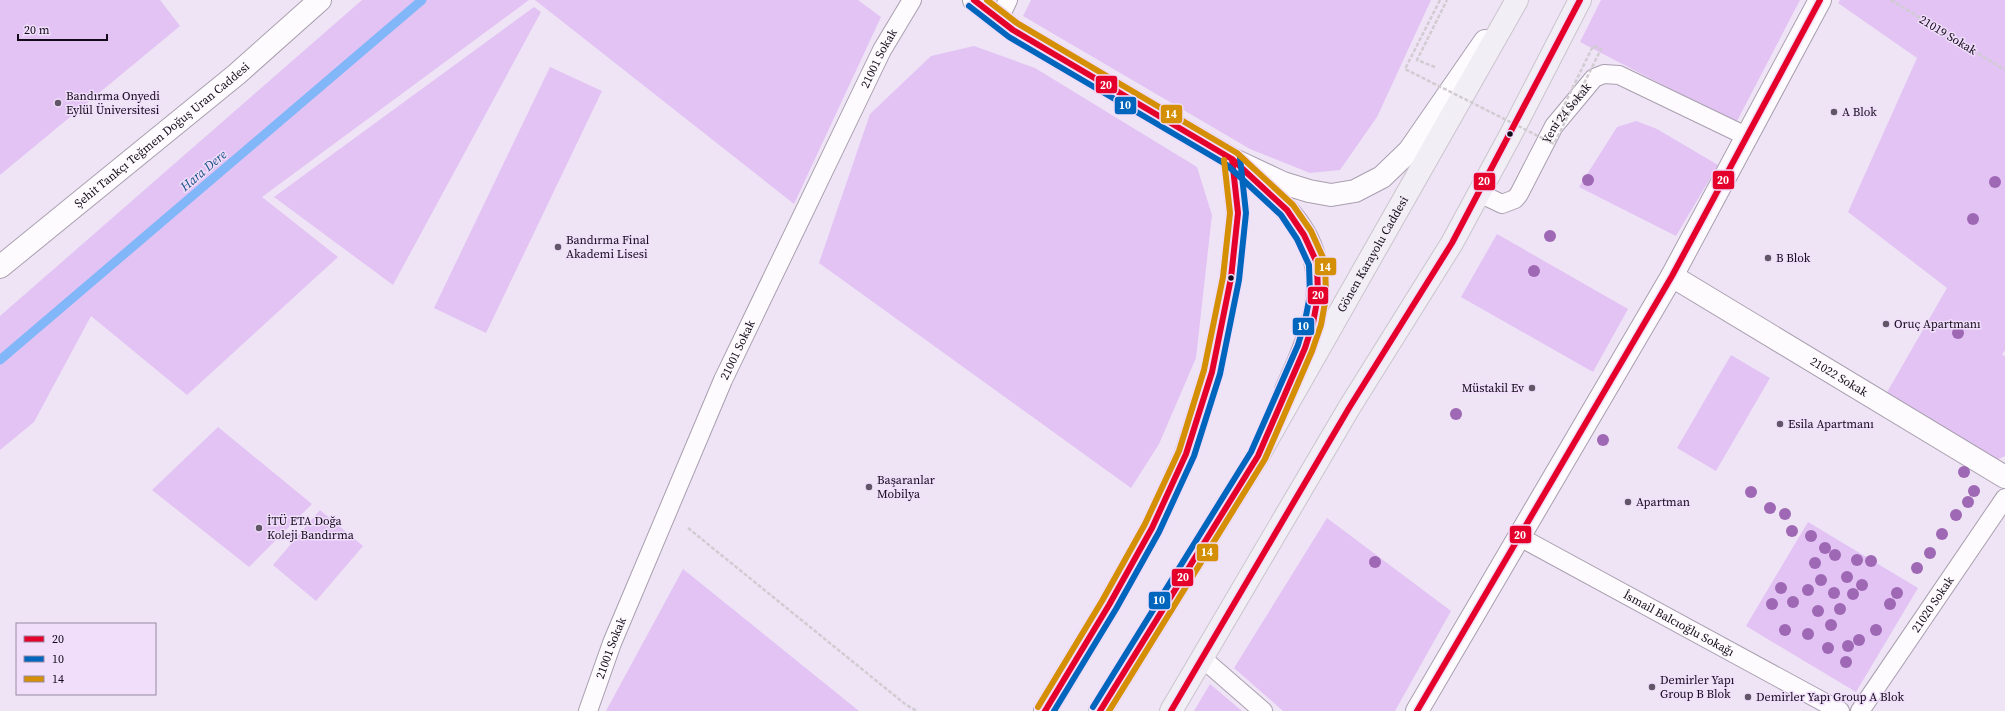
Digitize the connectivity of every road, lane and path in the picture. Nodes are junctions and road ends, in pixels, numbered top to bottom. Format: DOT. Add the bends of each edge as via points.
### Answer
graph roads {
  1 [pos="320,0"];
  2 [pos="912,0"];
  3 [pos="974,0"];
  4 [pos="1440,0"];
  5 [pos="1447,0"];
  6 [pos="1516,0"];
  7 [pos="1580,0"];
  8 [pos="1820,0"];
  9 [pos="1891,0"];
  10 [pos="1004,9"];
  11 [pos="1417,60"];
  12 [pos="2005,70"];
  13 [pos="1554,126"];
  14 [pos="1746,136"];
  15 [pos="1232,159"];
  16 [pos="1480,193"];
  17 [pos="0,267"];
  18 [pos="1672,276"];
  19 [pos="1258,456"];
  20 [pos="2005,477"];
  21 [pos="2005,498"];
  22 [pos="667,512"];
  23 [pos="1518,536"];
  24 [pos="1202,658"];
  25 [pos="588,711"];
  26 [pos="917,711"];
  27 [pos="1045,711"];
  28 [pos="1100,711"];
  29 [pos="1171,711"];
  30 [pos="1263,711"];
  31 [pos="1417,711"];
  32 [pos="1840,711"];
  33 [pos="1860,711"];
  1 -- 17 [label="street, Şehit Tankçı Teğmen Doğuş Uran Caddesi" via="237,74"];
  2 -- 22 [label="lane, 21001 Sokak" via="882,50 722,380"];
  3 -- 10 [label="street"];
  4 -- 13 [label="path, bridge" via="1405,69 1554,144 1601,50 1593,46"];
  5 -- 11 [label="path"];
  6 -- 15 [label="street" via="1409,151 1382,177 1356,191 1331,195 1282,183"];
  6 -- 19 [label="highway, Gönen Karayolu Caddesi"];
  7 -- 16 [label="highway"];
  8 -- 14 [label="street"];
  9 -- 12 [label="path, 21019 Sokak"];
  10 -- 15 [label="street" via="1020,34"];
  13 -- 14 [label="lane, Yeni 24 Sokak" via="1594,78 1604,74 1619,75"];
  13 -- 16 [label="lane, Yeni 24 Sokak" via="1515,199 1502,204"];
  14 -- 18 [label="street"];
  15 -- 19 [label="street" via="1287,210 1304,235 1317,263 1318,296 1314,323"];
  15 -- 27 [label="street" via="1238,213 1231,278 1212,372 1186,454 1152,528"];
  16 -- 24 [label="highway" via="1452,243 1349,408"];
  18 -- 20 [label="street, 21022 Sokak"];
  18 -- 23 [label="street"];
  19 -- 28 [label="highway, Gönen Karayolu Caddesi"];
  21 -- 33 [label="lane, 21020 Sokak"];
  22 -- 25 [label="lane, 21001 Sokak" via="612,643"];
  22 -- 26 [label="path"];
  23 -- 31 [label="street"];
  23 -- 32 [label="lane, İsmail Balcıoğlu Sokağı"];
  24 -- 29 [label="highway"];
  24 -- 30 [label="lane"];
}
